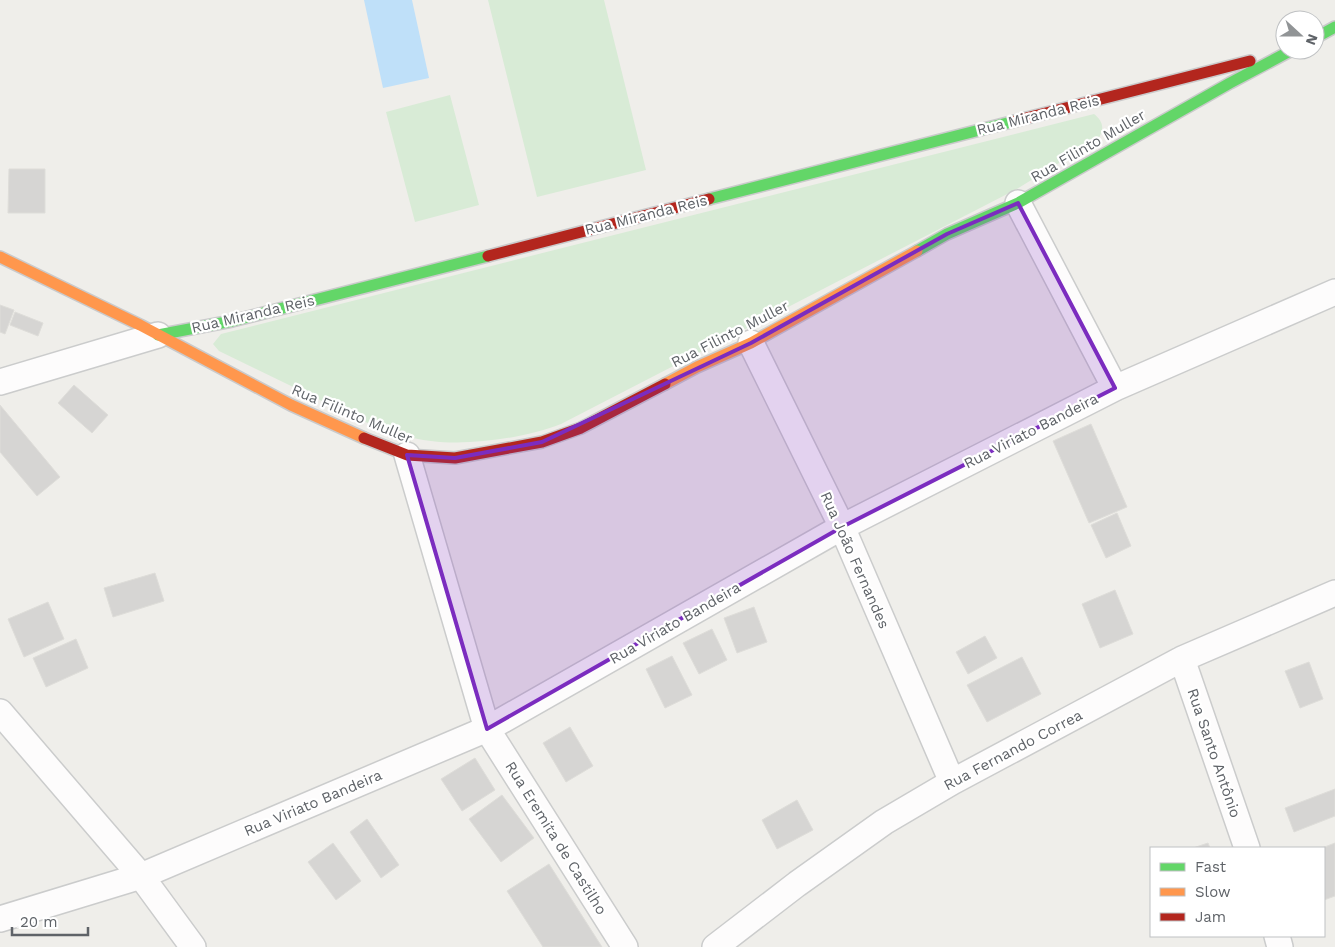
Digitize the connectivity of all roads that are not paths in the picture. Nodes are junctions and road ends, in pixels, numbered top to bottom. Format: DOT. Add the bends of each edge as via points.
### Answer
graph roads {
  1 [pos="1275,54"];
  2 [pos="1275,59"];
  3 [pos="1018,203"];
  4 [pos="0,257"];
  5 [pos="1335,292"];
  6 [pos="158,335"];
  7 [pos="751,343"];
  8 [pos="0,382"];
  9 [pos="1115,388"];
  10 [pos="407,455"];
  11 [pos="842,527"];
  12 [pos="1335,593"];
  13 [pos="1182,659"];
  14 [pos="0,712"];
  15 [pos="487,729"];
  16 [pos="952,782"];
  17 [pos="1247,847"];
  18 [pos="141,876"];
  19 [pos="0,919"];
  20 [pos="193,947"];
  21 [pos="625,947"];
  22 [pos="715,947"];
  1 -- 6 [label="street, Rua Miranda Reis" via="232,321"];
  2 -- 3 [label="street, Rua Filinto Muller"];
  3 -- 7 [label="street, Rua Filinto Muller" via="946,234"];
  3 -- 9 [label="street"];
  4 -- 6 [label="street, Rua Filinto Muller"];
  5 -- 9 [label="street, Rua Viriato Bandeira"];
  6 -- 8 [label="street, Rua Miranda Reis"];
  6 -- 10 [label="street, Rua Filinto Muller" via="291,405"];
  7 -- 10 [label="street, Rua Filinto Muller" via="697,367 581,428 542,442 455,458"];
  7 -- 11 [label="street, Rua João Fernandes"];
  9 -- 11 [label="street, Rua Viriato Bandeira"];
  10 -- 15 [label="street, Rua Eremita de Castilho"];
  11 -- 15 [label="street, Rua Viriato Bandeira"];
  11 -- 16 [label="street, Rua João Fernandes"];
  12 -- 13 [label="street, Rua Fernando Correa"];
  13 -- 16 [label="street, Rua Fernando Correa"];
  13 -- 17 [label="street, Rua Santo Antônio"];
  14 -- 18 [label="street"];
  15 -- 18 [label="street, Rua Viriato Bandeira"];
  15 -- 21 [label="street, Rua Eremita de Castilho"];
  16 -- 22 [label="street, Rua Fernando Correa" via="884,822"];
  18 -- 19 [label="street, Rua Viriato Bandeira"];
  18 -- 20 [label="street"];
}
